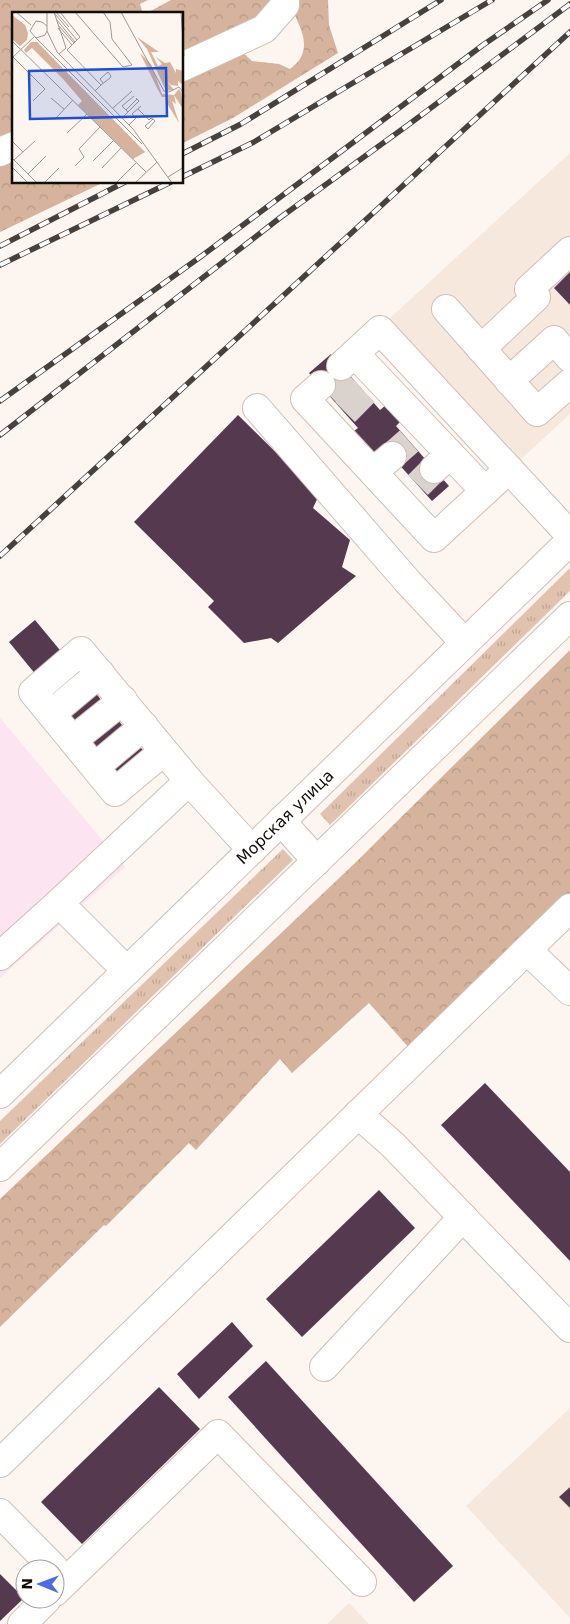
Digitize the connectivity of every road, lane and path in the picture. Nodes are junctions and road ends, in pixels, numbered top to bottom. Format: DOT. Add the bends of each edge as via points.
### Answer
graph roads {
  1 [pos="285,0"];
  2 [pos="184,66"];
  3 [pos="12,147"];
  4 [pos="0,152"];
  5 [pos="570,251"];
  6 [pos="446,309"];
  7 [pos="481,349"];
  8 [pos="569,354"];
  9 [pos="509,381"];
  10 [pos="570,383"];
  11 [pos="329,406"];
  12 [pos="257,408"];
  13 [pos="412,463"];
  14 [pos="509,469"];
  15 [pos="485,491"];
  16 [pos="570,535"];
  17 [pos="570,541"];
  18 [pos="570,616"];
  19 [pos="465,643"];
  20 [pos="123,700"];
  21 [pos="144,726"];
  22 [pos="73,740"];
  23 [pos="164,751"];
  24 [pos="95,767"];
  25 [pos="189,781"];
  26 [pos="281,821"];
  27 [pos="252,850"];
  28 [pos="317,861"];
  29 [pos="59,903"];
  30 [pos="570,908"];
  31 [pos="527,950"];
  32 [pos="0,956"];
  33 [pos="127,971"];
  34 [pos="570,991"];
  35 [pos="0,1094"];
  36 [pos="358,1114"];
  37 [pos="0,1167"];
  38 [pos="463,1217"];
  39 [pos="570,1328"];
  40 [pos="324,1367"];
  41 [pos="0,1463"];
  42 [pos="0,1513"];
  43 [pos="37,1559"];
  44 [pos="65,1574"];
  45 [pos="362,1582"];
  46 [pos="34,1609"];
  47 [pos="22,1624"];
  1 -- 2 [label="main road" via="285,5 264,29"];
  3 -- 4 [label="main road"];
  5 -- 7 [label="main road" via="529,289 536,297"];
  6 -- 7 [label="main road"];
  7 -- 9 [label="main road"];
  8 -- 9 [label="main road" via="554,340"];
  9 -- 10 [label="main road" via="538,412"];
  11 -- 13 [label="main road"];
  12 -- 19 [label="main road"];
  13 -- 14 [label="main road" via="359,372 380,330"];
  13 -- 15 [label="main road"];
  13 -- 15 [label="main road" via="434,538"];
  14 -- 15 [label="main road"];
  14 -- 16 [label="main road"];
  17 -- 19 [label="main road, Морская улица"];
  18 -- 28 [label="main road"];
  19 -- 26 [label="main road, Морская улица"];
  20 -- 21 [label="main road"];
  20 -- 22 [label="main road"];
  20 -- 22 [label="main road" via="81,652 33,692"];
  21 -- 23 [label="main road"];
  21 -- 24 [label="main road"];
  22 -- 24 [label="main road"];
  23 -- 24 [label="main road" via="115,792"];
  23 -- 25 [label="main road"];
  25 -- 27 [label="main road"];
  25 -- 29 [label="main road"];
  26 -- 27 [label="main road, Морская улица"];
  26 -- 28 [label="main road"];
  27 -- 33 [label="main road, Морская улица"];
  28 -- 37 [label="main road"];
  29 -- 32 [label="main road"];
  29 -- 33 [label="main road"];
  30 -- 31 [label="main road"];
  31 -- 34 [label="main road"];
  31 -- 36 [label="main road"];
  33 -- 35 [label="main road, Морская улица"];
  36 -- 38 [label="main road"];
  36 -- 41 [label="main road"];
  38 -- 39 [label="main road"];
  38 -- 40 [label="main road"];
  42 -- 43 [label="main road"];
  44 -- 45 [label="main road" via="218,1434"];
  46 -- 47 [label="main road"];
}
